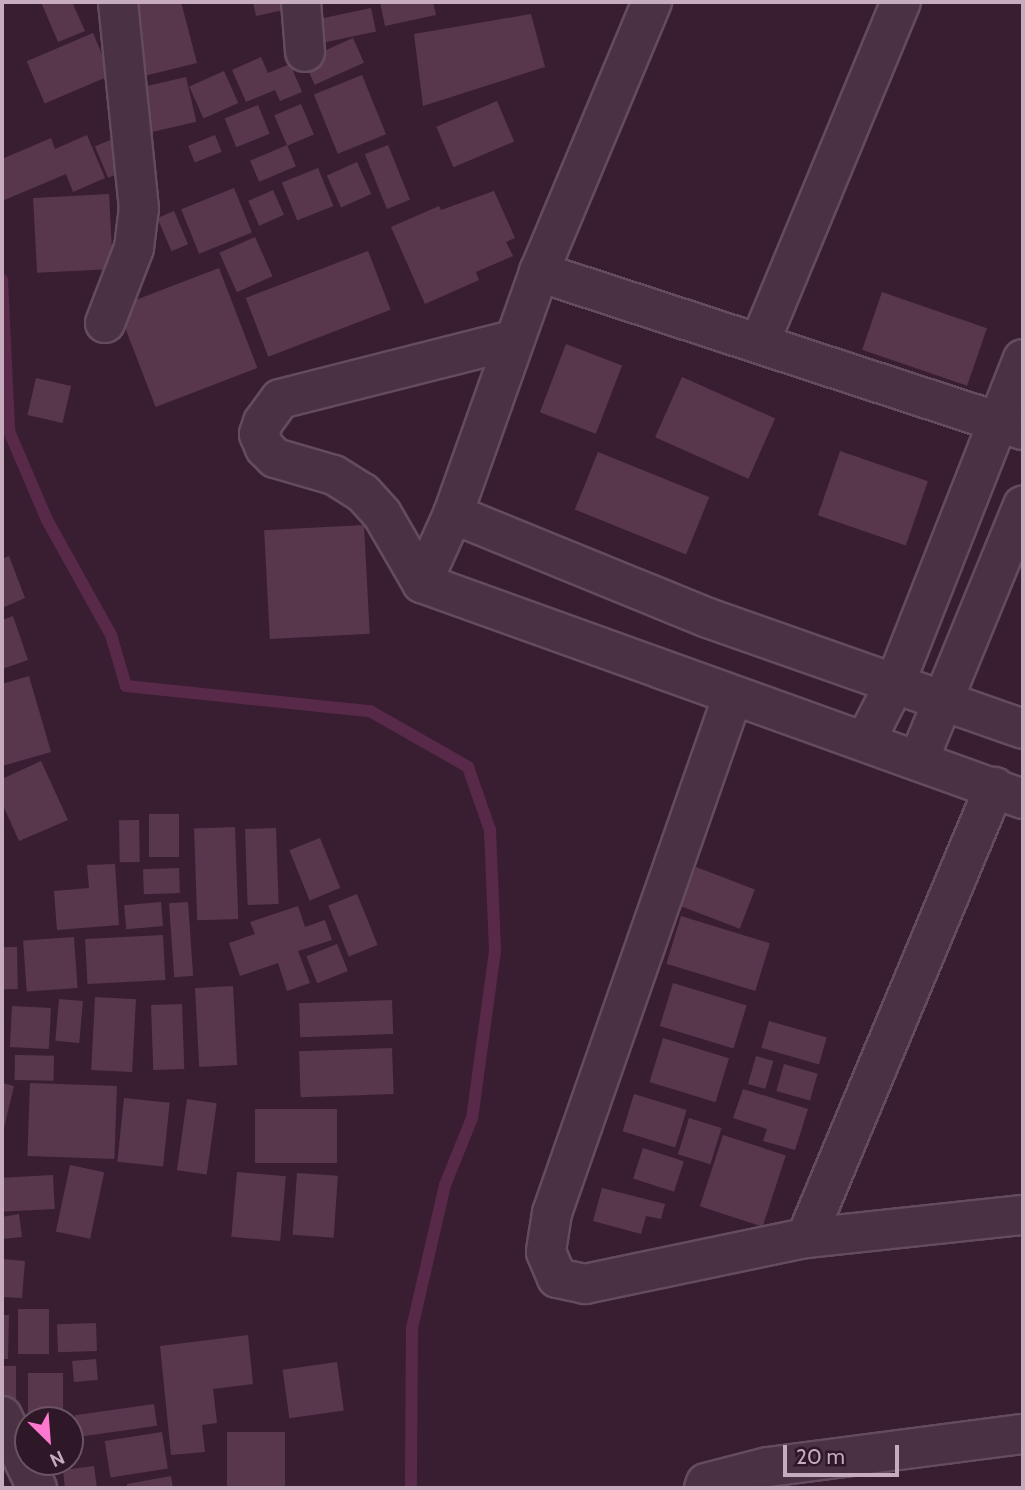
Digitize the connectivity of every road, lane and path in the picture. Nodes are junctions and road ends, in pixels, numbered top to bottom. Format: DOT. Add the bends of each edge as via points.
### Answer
graph roads {
  1 [pos="118,2"];
  2 [pos="301,2"];
  3 [pos="652,2"];
  4 [pos="901,2"];
  5 [pos="305,52"];
  6 [pos="538,272"];
  7 [pos="105,323"];
  8 [pos="513,340"];
  9 [pos="760,342"];
  10 [pos="1023,359"];
  11 [pos="1011,425"];
  12 [pos="1023,506"];
  13 [pos="453,514"];
  14 [pos="422,583"];
  15 [pos="896,681"];
  16 [pos="732,698"];
  17 [pos="944,699"];
  18 [pos="1023,729"];
  19 [pos="866,740"];
  20 [pos="919,759"];
  21 [pos="1009,793"];
  22 [pos="1023,1215"];
  23 [pos="806,1238"];
  24 [pos="2,1416"];
  25 [pos="1023,1434"];
  26 [pos="710,1486"];
  27 [pos="37,1488"];
  1 -- 7 [label="street" via="139,209 134,248"];
  2 -- 5 [label="street"];
  3 -- 6 [label="street"];
  4 -- 9 [label="street"];
  6 -- 8 [label="street"];
  6 -- 9 [label="street"];
  8 -- 13 [label="street"];
  8 -- 14 [label="street" via="303,390 280,399 263,422 259,434 275,458 334,475 363,493 382,514"];
  9 -- 11 [label="street"];
  10 -- 11 [label="street"];
  11 -- 15 [label="street"];
  12 -- 17 [label="street"];
  13 -- 14 [label="street"];
  13 -- 15 [label="street" via="708,618"];
  14 -- 16 [label="street"];
  15 -- 17 [label="street"];
  15 -- 19 [label="street"];
  16 -- 19 [label="street"];
  16 -- 23 [label="street" via="552,1213 547,1252 557,1278 585,1284"];
  17 -- 18 [label="street"];
  17 -- 20 [label="street"];
  19 -- 20 [label="street"];
  20 -- 21 [label="street"];
  21 -- 23 [label="street"];
  22 -- 23 [label="street"];
  24 -- 27 [label="street"];
  25 -- 26 [label="street" via="768,1467"];
}
